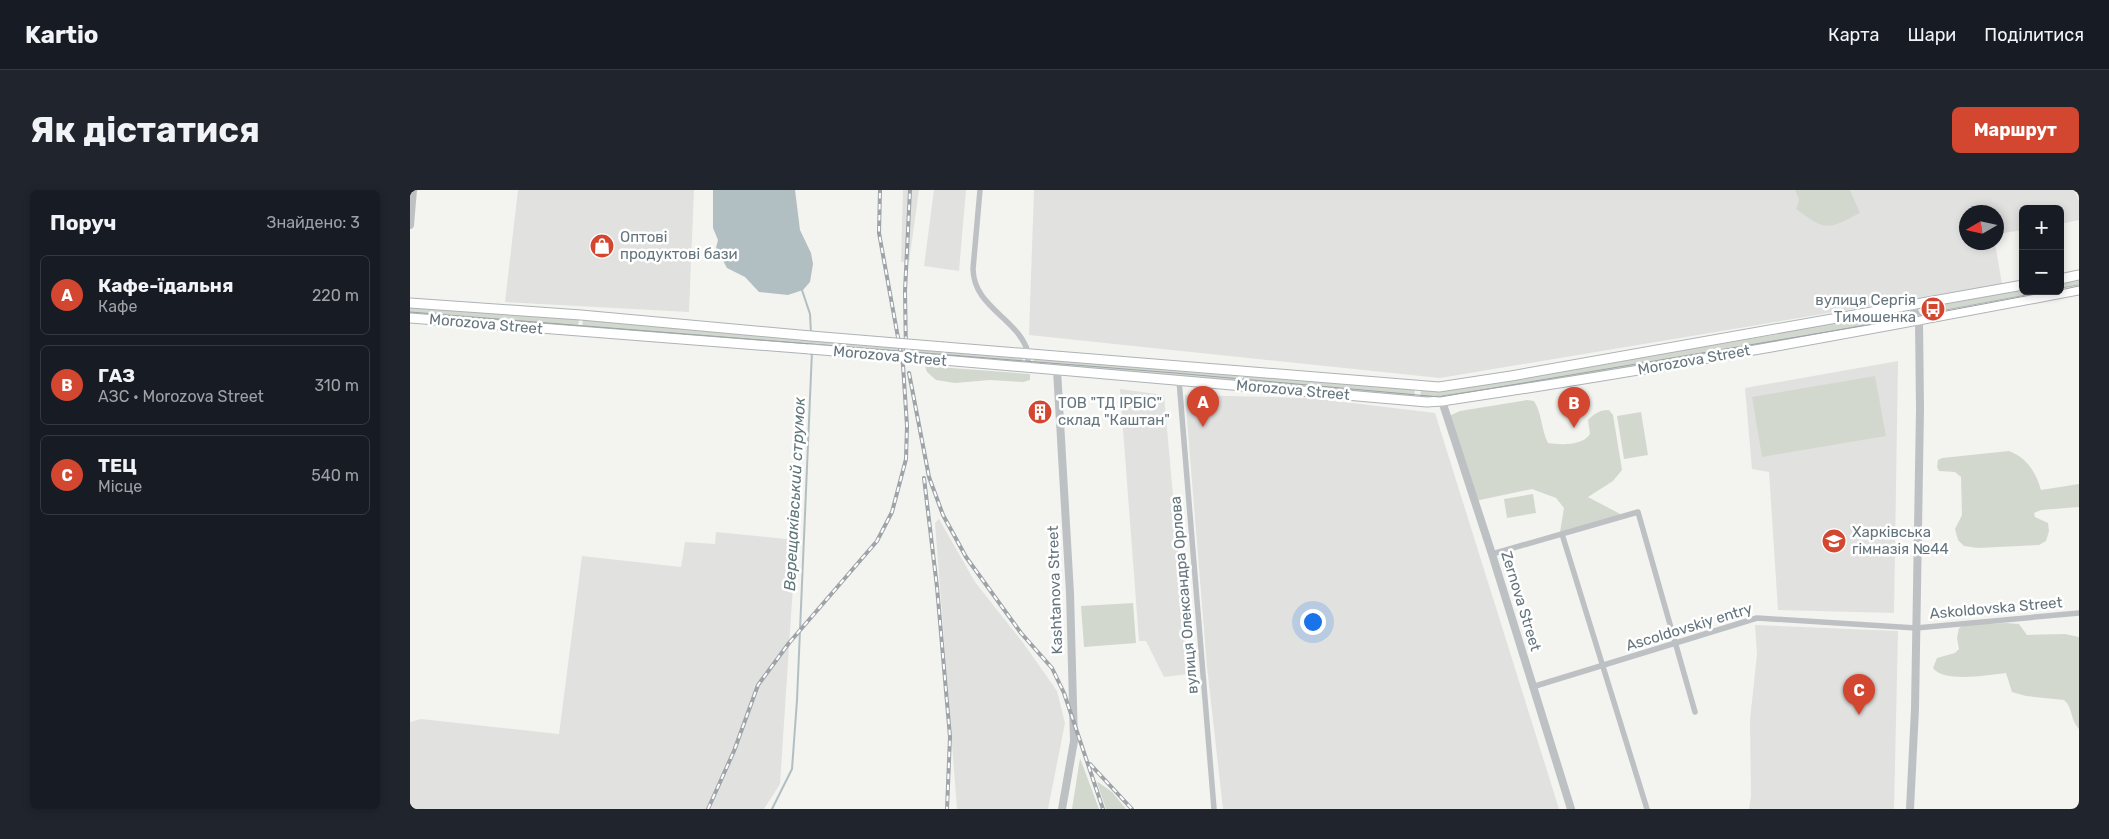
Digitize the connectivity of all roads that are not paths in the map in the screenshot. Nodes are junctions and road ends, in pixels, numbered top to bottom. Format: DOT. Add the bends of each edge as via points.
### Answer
graph roads {
  1 [pos="413,190"];
  2 [pos="980,190"];
  3 [pos="411,204"];
  4 [pos="410,225"];
  5 [pos="2079,275"];
  6 [pos="2064,278"];
  7 [pos="2019,286"];
  8 [pos="2079,290"];
  9 [pos="410,303"];
  10 [pos="1912,306"];
  11 [pos="410,318"];
  12 [pos="1920,322"];
  13 [pos="1028,352"];
  14 [pos="1028,367"];
  15 [pos="1057,370"];
  16 [pos="1241,370"];
  17 [pos="1179,380"];
  18 [pos="1240,385"];
  19 [pos="1417,386"];
  20 [pos="1415,401"];
  21 [pos="1442,402"];
  22 [pos="1562,534"];
  23 [pos="1492,554"];
  24 [pos="2079,612"];
  25 [pos="1916,628"];
  26 [pos="1677,644"];
  27 [pos="1602,666"];
  28 [pos="1532,687"];
  29 [pos="1695,712"];
  30 [pos="1062,809"];
  31 [pos="1214,809"];
  32 [pos="1570,809"];
  33 [pos="1647,809"];
  34 [pos="1910,809"];
  1 -- 3 [label="street"];
  2 -- 13 [label="street" via="974,269 976,286 986,302 1019,334"];
  3 -- 4 [label="street"];
  5 -- 6 [label="main road"];
  7 -- 10 [label="main road, Morozova Street"];
  8 -- 12 [label="main road, Morozova Street"];
  9 -- 13 [label="main road, Morozova Street, bridge"];
  10 -- 12 [label="street"];
  10 -- 19 [label="main road, Morozova Street" via="1448,387"];
  11 -- 14 [label="main road, Morozova Street, bridge"];
  12 -- 21 [label="main road, Morozova Street"];
  12 -- 25 [label="street"];
  13 -- 14 [label="street"];
  13 -- 16 [label="main road, Morozova Street"];
  14 -- 15 [label="main road, Morozova Street"];
  15 -- 17 [label="main road, Morozova Street"];
  15 -- 30 [label="street, Kashtanova Street" via="1070,593 1074,741"];
  16 -- 18 [label="main road"];
  16 -- 19 [label="main road, Morozova Street"];
  17 -- 18 [label="main road, Morozova Street"];
  17 -- 31 [label="street, вулиця Олександра Орлова"];
  18 -- 20 [label="main road, Morozova Street"];
  19 -- 20 [label="main road"];
  20 -- 21 [label="main road, Morozova Street"];
  21 -- 23 [label="street, Zernova Street"];
  22 -- 23 [label="street"];
  22 -- 26 [label="street" via="1638,512"];
  22 -- 27 [label="street"];
  23 -- 28 [label="street, Zernova Street"];
  24 -- 25 [label="street, Askoldovska Street"];
  25 -- 26 [label="street, Ascoldovskiy entry" via="1758,618"];
  25 -- 34 [label="street"];
  26 -- 27 [label="street, Ascoldovskiy entry"];
  26 -- 29 [label="street"];
  27 -- 28 [label="street, Ascoldovskiy entry"];
  27 -- 33 [label="street"];
  28 -- 32 [label="street, Zernova Street"];
}
